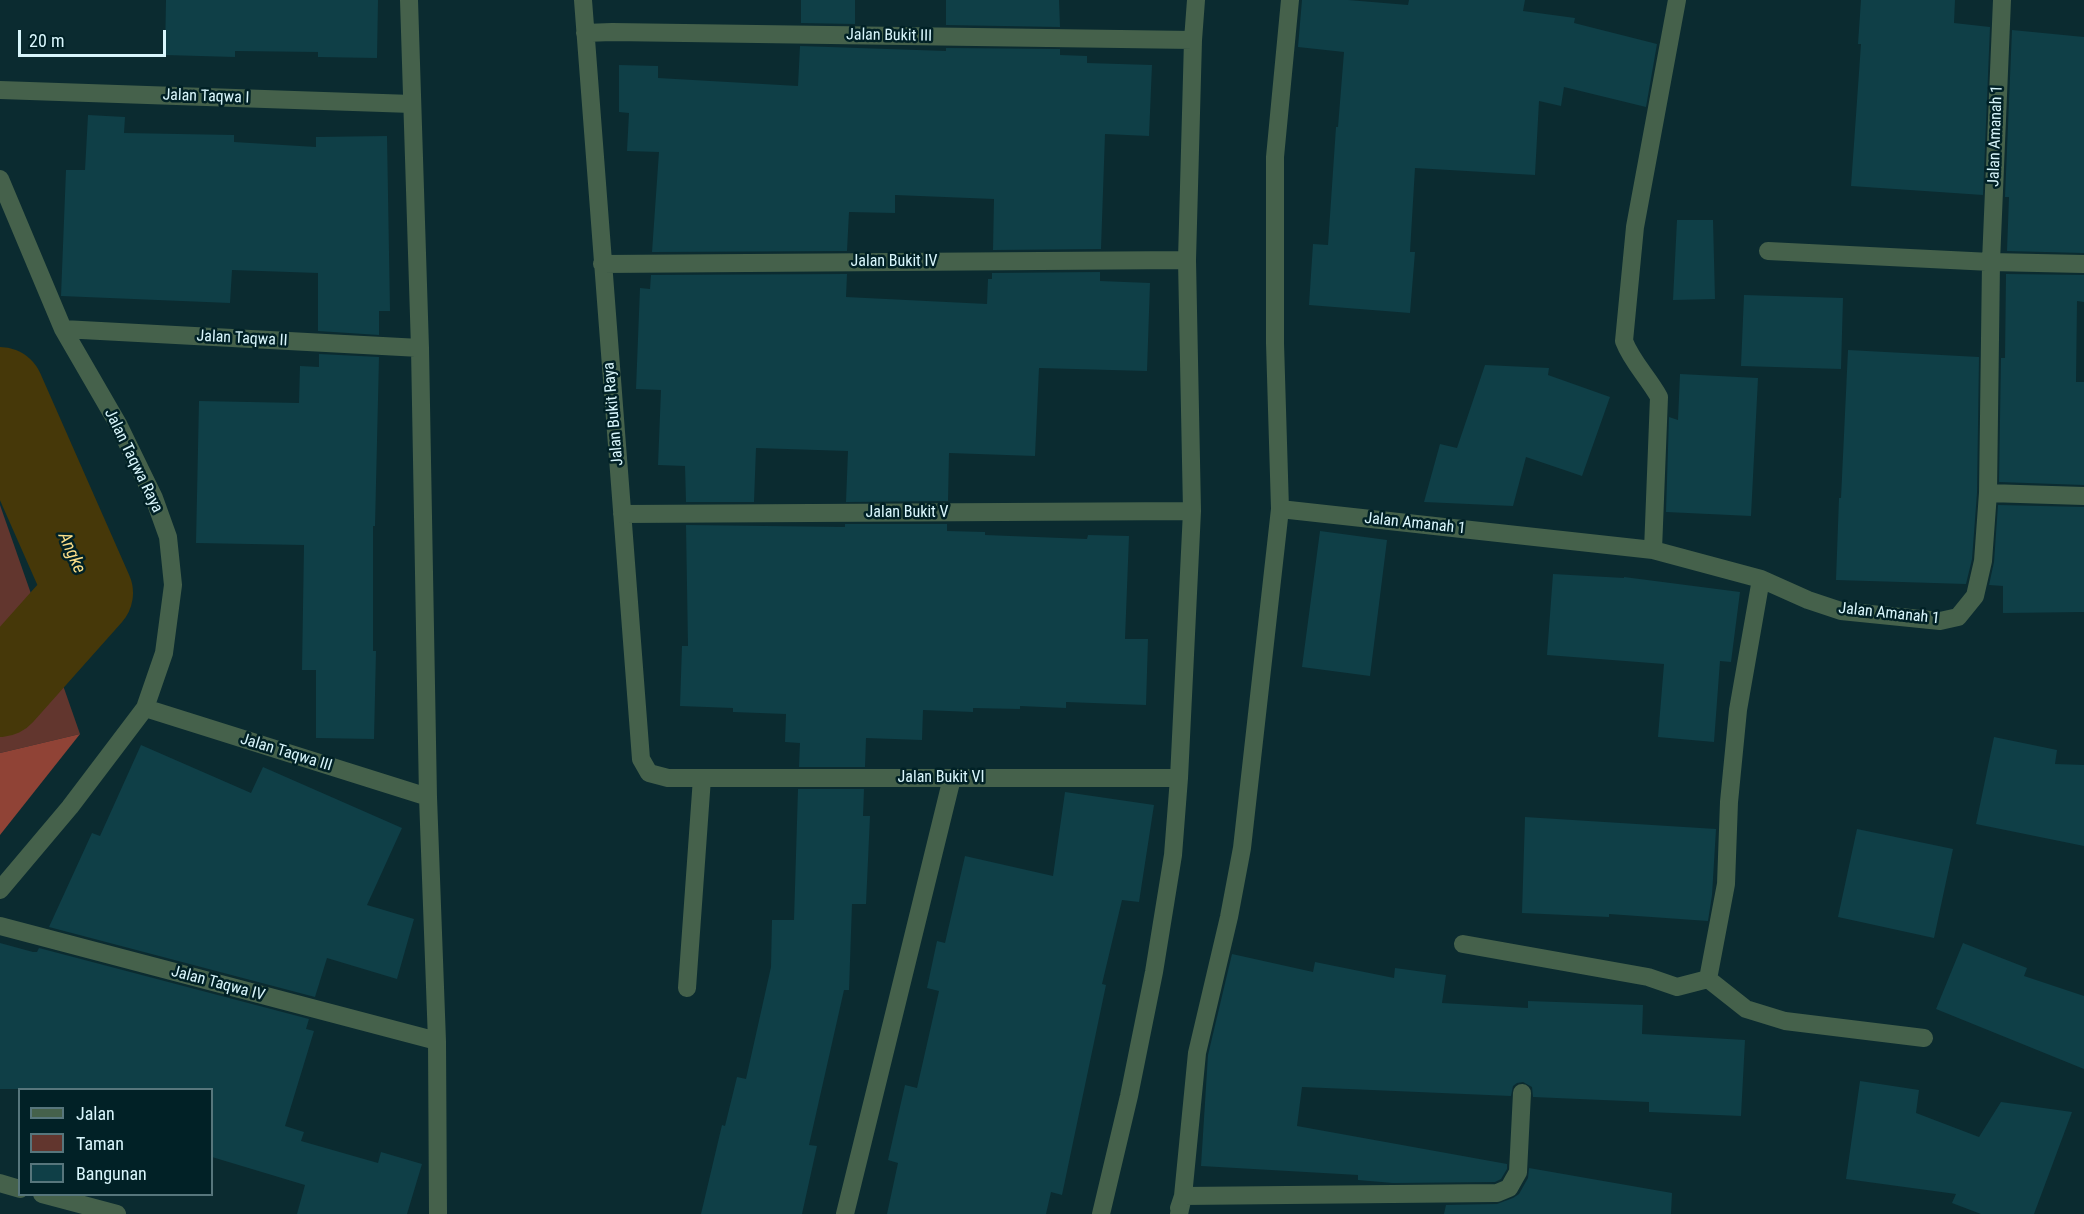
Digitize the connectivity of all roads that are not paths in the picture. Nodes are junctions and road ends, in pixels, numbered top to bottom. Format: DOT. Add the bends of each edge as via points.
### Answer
graph roads {
  1 [pos="409,0"];
  2 [pos="583,0"];
  3 [pos="1197,0"];
  4 [pos="1290,0"];
  5 [pos="1677,0"];
  6 [pos="2002,0"];
  7 [pos="585,33"];
  8 [pos="1193,40"];
  9 [pos="0,90"];
  10 [pos="412,104"];
  11 [pos="0,179"];
  12 [pos="1768,251"];
  13 [pos="1186,260"];
  14 [pos="1991,262"];
  15 [pos="602,264"];
  16 [pos="2084,264"];
  17 [pos="63,329"];
  18 [pos="420,348"];
  19 [pos="1988,493"];
  20 [pos="2084,496"];
  21 [pos="1280,509"];
  22 [pos="1192,511"];
  23 [pos="622,514"];
  24 [pos="1653,550"];
  25 [pos="1761,579"];
  26 [pos="145,708"];
  27 [pos="702,778"];
  28 [pos="952,778"];
  29 [pos="1179,778"];
  30 [pos="428,797"];
  31 [pos="0,890"];
  32 [pos="0,926"];
  33 [pos="1463,944"];
  34 [pos="1708,978"];
  35 [pos="687,988"];
  36 [pos="1924,1038"];
  37 [pos="437,1041"];
  38 [pos="1522,1093"];
  39 [pos="0,1183"];
  40 [pos="18,1188"];
  41 [pos="50,1196"];
  42 [pos="1179,1208"];
  43 [pos="117,1214"];
  44 [pos="438,1214"];
  45 [pos="845,1214"];
  46 [pos="1101,1214"];
  1 -- 10 [label="street"];
  2 -- 7 [label="street, Jalan Bukit Raya"];
  3 -- 8 [label="street"];
  4 -- 21 [label="street" via="1275,157"];
  5 -- 24 [label="street" via="1635,227 1624,341 1631,358 1659,397"];
  6 -- 14 [label="street, Jalan Amanah 1"];
  7 -- 8 [label="street, Jalan Bukit III"];
  7 -- 15 [label="street, Jalan Bukit Raya"];
  8 -- 13 [label="street"];
  9 -- 10 [label="street, Jalan Taqwa I"];
  10 -- 18 [label="street"];
  11 -- 17 [label="street, Jalan Taqwa Raya"];
  12 -- 14 [label="street"];
  13 -- 15 [label="street, Jalan Bukit IV"];
  13 -- 22 [label="street"];
  14 -- 16 [label="street"];
  14 -- 19 [label="street, Jalan Amanah 1"];
  15 -- 23 [label="street, Jalan Bukit Raya"];
  17 -- 18 [label="street, Jalan Taqwa II"];
  17 -- 26 [label="street, Jalan Taqwa Raya" via="118,424 168,537 173,585 164,653"];
  18 -- 30 [label="street"];
  19 -- 20 [label="street"];
  19 -- 25 [label="street, Jalan Amanah 1" via="1983,561 1975,596 1958,617 1940,621 1841,611"];
  21 -- 24 [label="street, Jalan Amanah 1"];
  21 -- 42 [label="street" via="1242,848 1197,1053"];
  22 -- 23 [label="street, Jalan Bukit V"];
  22 -- 29 [label="street"];
  23 -- 27 [label="street, Jalan Bukit Raya" via="641,759 649,773 668,778"];
  24 -- 25 [label="street, Jalan Amanah 1"];
  25 -- 34 [label="street" via="1738,710 1726,884"];
  26 -- 30 [label="street, Jalan Taqwa III"];
  26 -- 31 [label="street, Jalan Taqwa Raya" via="70,807"];
  27 -- 28 [label="street, Jalan Bukit VI"];
  27 -- 35 [label="street"];
  28 -- 29 [label="street, Jalan Bukit VI"];
  28 -- 45 [label="street"];
  29 -- 46 [label="street" via="1173,855 1154,972"];
  30 -- 37 [label="street"];
  32 -- 37 [label="street, Jalan Taqwa IV"];
  33 -- 34 [label="street" via="1648,977 1677,987"];
  34 -- 36 [label="street" via="1746,1009 1785,1021"];
  37 -- 44 [label="street"];
  38 -- 42 [label="street" via="1518,1172 1509,1188 1497,1193"];
  39 -- 40 [label="street"];
  41 -- 43 [label="street"];
}
